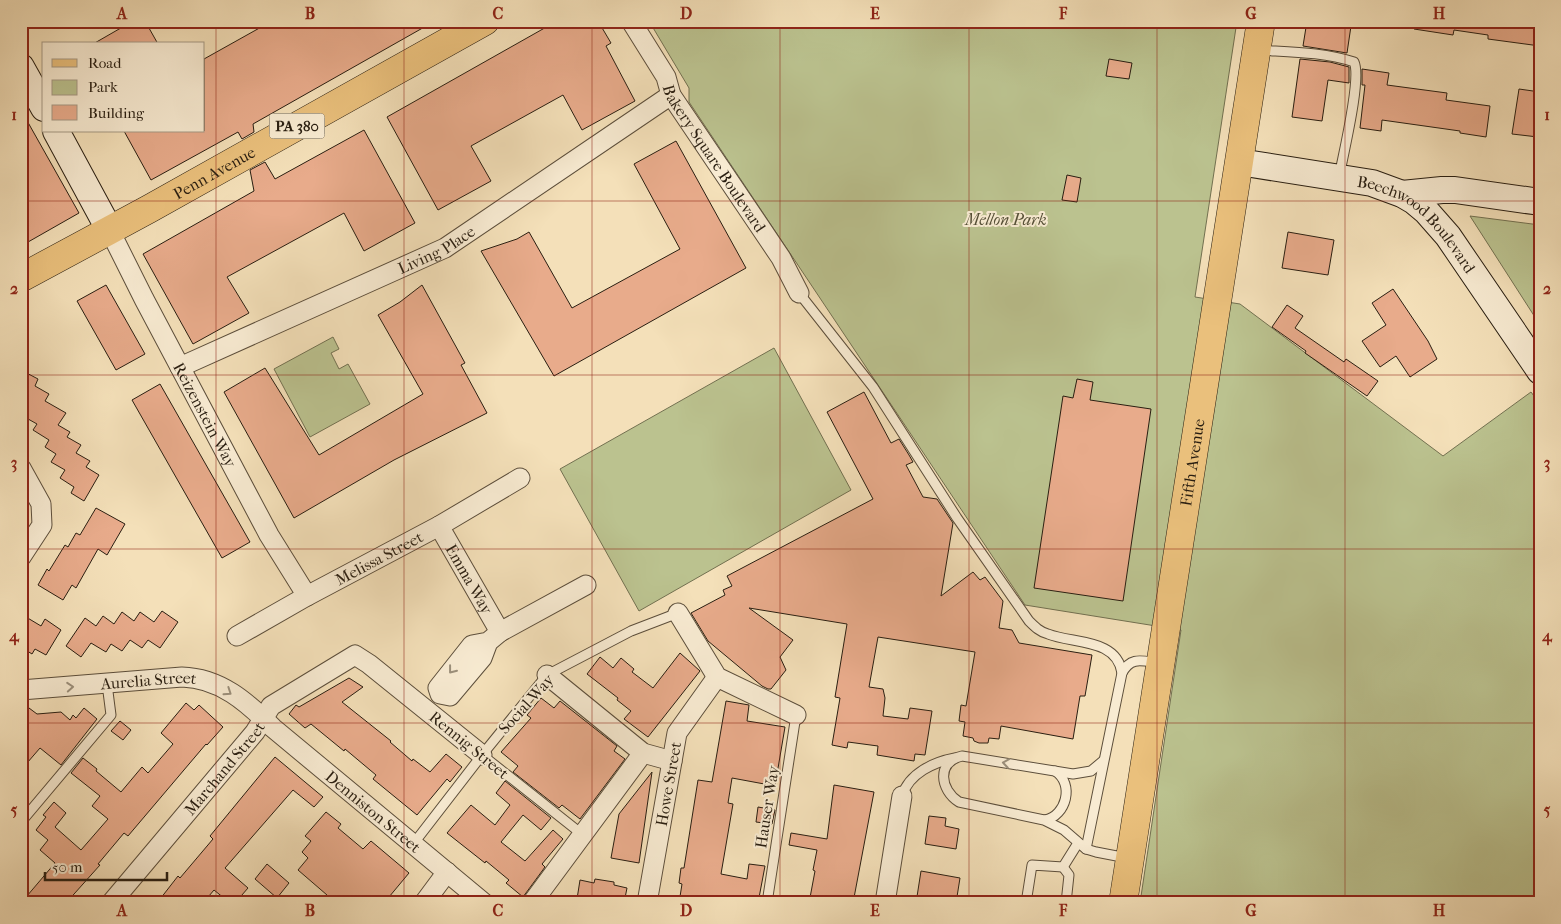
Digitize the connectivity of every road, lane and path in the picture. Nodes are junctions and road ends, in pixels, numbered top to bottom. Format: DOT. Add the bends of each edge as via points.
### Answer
graph roads {
  1 [pos="485,21"];
  2 [pos="632,21"];
  3 [pos="1260,21"];
  4 [pos="1256,50"];
  5 [pos="21,67"];
  6 [pos="672,95"];
  7 [pos="42,104"];
  8 [pos="57,132"];
  9 [pos="1239,162"];
  10 [pos="1339,177"];
  11 [pos="1402,194"];
  12 [pos="1540,202"];
  13 [pos="109,229"];
  14 [pos="21,278"];
  15 [pos="799,293"];
  16 [pos="180,367"];
  17 [pos="1540,371"];
  18 [pos="21,468"];
  19 [pos="520,478"];
  20 [pos="439,526"];
  21 [pos="21,557"];
  22 [pos="586,585"];
  23 [pos="306,596"];
  24 [pos="678,614"];
  25 [pos="237,636"];
  26 [pos="355,655"];
  27 [pos="1161,663"];
  28 [pos="1122,673"];
  29 [pos="547,675"];
  30 [pos="717,678"];
  31 [pos="107,684"];
  32 [pos="21,690"];
  33 [pos="796,715"];
  34 [pos="263,718"];
  35 [pos="643,753"];
  36 [pos="482,755"];
  37 [pos="955,758"];
  38 [pos="672,761"];
  39 [pos="1104,761"];
  40 [pos="1054,771"];
  41 [pos="902,796"];
  42 [pos="1044,820"];
  43 [pos="21,822"];
  44 [pos="583,835"];
  45 [pos="414,844"];
  46 [pos="1082,846"];
  47 [pos="1130,858"];
  48 [pos="1063,867"];
  49 [pos="447,872"];
  50 [pos="111,903"];
  51 [pos="424,903"];
  52 [pos="484,903"];
  53 [pos="532,903"];
  54 [pos="646,903"];
  55 [pos="767,903"];
  56 [pos="885,903"];
  57 [pos="1026,903"];
  58 [pos="1066,903"];
  59 [pos="1123,903"];
  1 -- 13 [label="main road, Penn Avenue / PA 380"];
  2 -- 6 [label="street, Bakery Square Boulevard" via="666,77"];
  3 -- 4 [label="main road, Fifth Avenue"];
  4 -- 9 [label="main road, Fifth Avenue"];
  4 -- 10 [label="lane" via="1296,52 1354,62 1353,98"];
  5 -- 7 [label="main road"];
  6 -- 15 [label="street, Bakery Square Boulevard" via="781,258"];
  6 -- 16 [label="street, Living Place" via="445,248"];
  8 -- 13 [label="main road"];
  9 -- 10 [label="main road, Beechwood Boulevard"];
  9 -- 27 [label="main road, Fifth Avenue"];
  10 -- 11 [label="main road, Beechwood Boulevard" via="1372,182"];
  11 -- 12 [label="main road" via="1455,190"];
  11 -- 17 [label="main road, Beechwood Boulevard" via="1426,211 1448,236"];
  13 -- 14 [label="main road, Penn Avenue / PA 380"];
  13 -- 16 [label="street, Reizenstein Way"];
  15 -- 28 [label="lane" via="873,387 957,518 1029,621 1049,635 1101,646 1110,651 1117,658"];
  16 -- 23 [label="street, Reizenstein Way" via="269,535"];
  18 -- 21 [label="street" via="41,504 42,525"];
  19 -- 20 [label="street, Melissa Street"];
  20 -- 22 [label="street, Emma Way" via="494,637"];
  20 -- 23 [label="street, Melissa Street"];
  23 -- 25 [label="street, Melissa Street"];
  24 -- 29 [label="lane, Social Way" via="631,631"];
  24 -- 30 [label="street"];
  26 -- 34 [label="street, Marchand Street" via="271,706"];
  26 -- 36 [label="street, Rennig Street"];
  27 -- 28 [label="lane" via="1133,661"];
  27 -- 47 [label="main road, Fifth Avenue"];
  28 -- 39 [label="lane"];
  29 -- 35 [label="street"];
  29 -- 36 [label="lane, Social Way"];
  30 -- 33 [label="street"];
  30 -- 38 [label="street, Howe Street" via="677,733"];
  32 -- 31 [label="street, Aurelia Street, one-way"];
  31 -- 34 [label="street, Aurelia Street, one-way" via="197,678 216,683"];
  31 -- 43 [label="lane" via="111,715"];
  33 -- 55 [label="lane, Hauser Way"];
  34 -- 45 [label="street, Denniston Street"];
  34 -- 50 [label="street, Marchand Street" via="255,732"];
  35 -- 38 [label="street"];
  35 -- 44 [label="street"];
  36 -- 44 [label="lane, Rennig Street"];
  36 -- 45 [label="lane, Social Way"];
  40 -- 37 [label="lane, one-way" via="972,757"];
  37 -- 41 [label="lane" via="927,767 907,784"];
  37 -- 42 [label="lane" via="944,773 951,797 968,805"];
  38 -- 54 [label="street, Howe Street"];
  39 -- 40 [label="lane" via="1085,774"];
  39 -- 46 [label="lane"];
  40 -- 42 [label="lane" via="1066,784 1064,802 1057,816"];
  41 -- 56 [label="street"];
  42 -- 46 [label="lane" via="1064,830"];
  44 -- 53 [label="street"];
  45 -- 49 [label="street, Denniston Street"];
  46 -- 47 [label="lane"];
  46 -- 48 [label="lane"];
  47 -- 59 [label="main road, Fifth Avenue"];
  48 -- 57 [label="lane" via="1032,865"];
  48 -- 58 [label="lane" via="1069,875"];
  49 -- 51 [label="street"];
  49 -- 52 [label="street, Denniston Street"];
}
